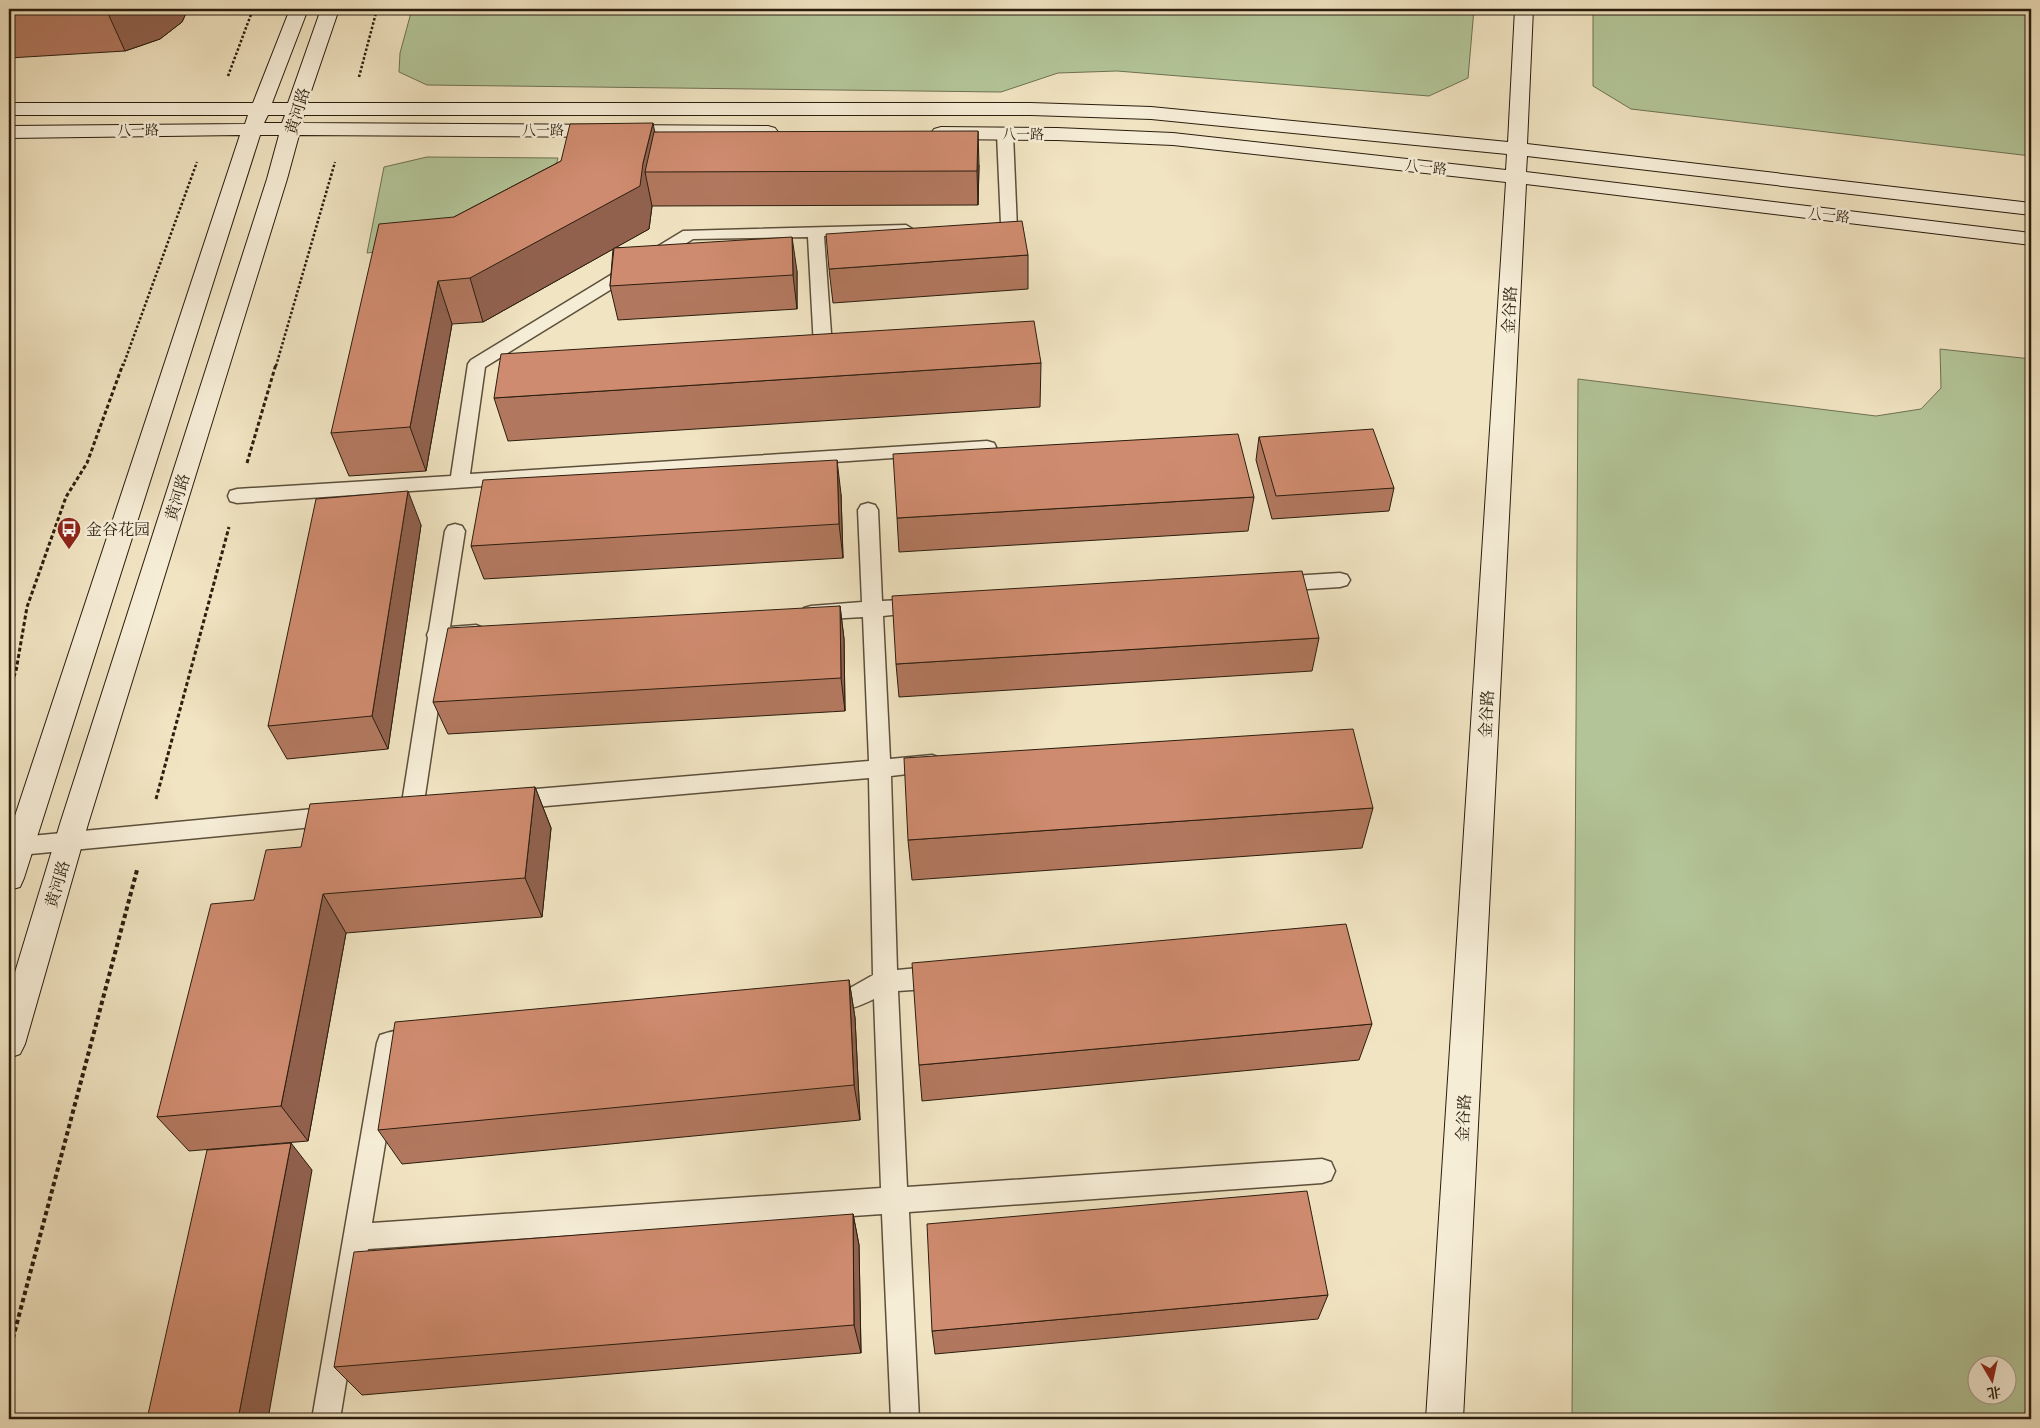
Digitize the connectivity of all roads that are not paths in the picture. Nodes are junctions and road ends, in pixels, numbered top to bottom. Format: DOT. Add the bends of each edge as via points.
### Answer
graph roads {
  1 [pos="299,9"];
  2 [pos="330,9"];
  3 [pos="1524,9"];
  4 [pos="262,107"];
  5 [pos="9,109"];
  6 [pos="293,118"];
  7 [pos="252,129"];
  8 [pos="9,132"];
  9 [pos="788,132"];
  10 [pos="926,133"];
  11 [pos="1005,134"];
  12 [pos="1518,149"];
  13 [pos="1516,177"];
  14 [pos="2031,209"];
  15 [pos="970,229"];
  16 [pos="922,230"];
  17 [pos="816,232"];
  18 [pos="2031,239"];
  19 [pos="843,346"];
  20 [pos="823,347"];
  21 [pos="803,348"];
  22 [pos="517,362"];
  23 [pos="477,364"];
  24 [pos="987,448"];
  25 [pos="460,481"];
  26 [pos="237,496"];
  27 [pos="868,510"];
  28 [pos="455,531"];
  29 [pos="1340,580"];
  30 [pos="1260,585"];
  31 [pos="942,605"];
  32 [pos="873,609"];
  33 [pos="794,614"];
  34 [pos="497,632"];
  35 [pos="437,635"];
  36 [pos="948,763"];
  37 [pos="880,768"];
  38 [pos="492,802"];
  39 [pos="412,809"];
  40 [pos="356,814"];
  41 [pos="70,841"];
  42 [pos="20,846"];
  43 [pos="9,878"];
  44 [pos="964,975"];
  45 [pos="885,981"];
  46 [pos="804,1003"];
  47 [pos="438,1038"];
  48 [pos="9,1044"];
  49 [pos="1322,1171"];
  50 [pos="895,1201"];
  51 [pos="356,1237"];
  52 [pos="326,1419"];
  53 [pos="906,1419"];
  54 [pos="1445,1419"];
  1 -- 4 [label="main road, 黄河路"];
  2 -- 6 [label="main road, 黄河路"];
  3 -- 12 [label="main road, 金谷路"];
  4 -- 5 [label="main road, 八一路"];
  4 -- 6 [label="main road, 八一路"];
  4 -- 7 [label="main road, 黄河路"];
  6 -- 7 [label="main road, 八一路"];
  6 -- 9 [label="main road, 八一路" via="345,129"];
  6 -- 12 [label="main road, 八一路" via="350,108 1151,112"];
  6 -- 41 [label="main road, 黄河路"];
  7 -- 8 [label="main road, 八一路"];
  7 -- 42 [label="main road, 黄河路"];
  10 -- 11 [label="main road, 八一路"];
  11 -- 13 [label="main road, 八一路" via="1173,140"];
  11 -- 15 [label="lane" via="1008,228"];
  12 -- 13 [label="main road, 金谷路"];
  12 -- 14 [label="main road, 八一路"];
  13 -- 18 [label="main road, 八一路"];
  13 -- 54 [label="main road, 金谷路"];
  16 -- 17 [label="lane"];
  17 -- 20 [label="lane"];
  17 -- 23 [label="lane" via="689,234"];
  19 -- 20 [label="lane"];
  20 -- 21 [label="lane"];
  22 -- 23 [label="lane"];
  23 -- 25 [label="lane"];
  24 -- 25 [label="lane"];
  25 -- 26 [label="lane"];
  27 -- 32 [label="lane"];
  28 -- 35 [label="lane"];
  29 -- 30 [label="lane"];
  31 -- 32 [label="lane"];
  32 -- 33 [label="lane"];
  32 -- 37 [label="lane"];
  34 -- 35 [label="lane"];
  35 -- 39 [label="lane"];
  36 -- 37 [label="lane"];
  37 -- 38 [label="lane"];
  37 -- 45 [label="lane"];
  40 -- 41 [label="lane"];
  41 -- 42 [label="lane"];
  41 -- 48 [label="main road, 黄河路"];
  42 -- 43 [label="main road, 黄河路"];
  44 -- 45 [label="lane"];
  45 -- 46 [label="lane" via="853,998"];
  45 -- 50 [label="lane"];
  47 -- 51 [label="lane" via="389,1043"];
  49 -- 50 [label="lane"];
  50 -- 51 [label="lane"];
  50 -- 53 [label="lane"];
  51 -- 52 [label="lane"];
}
